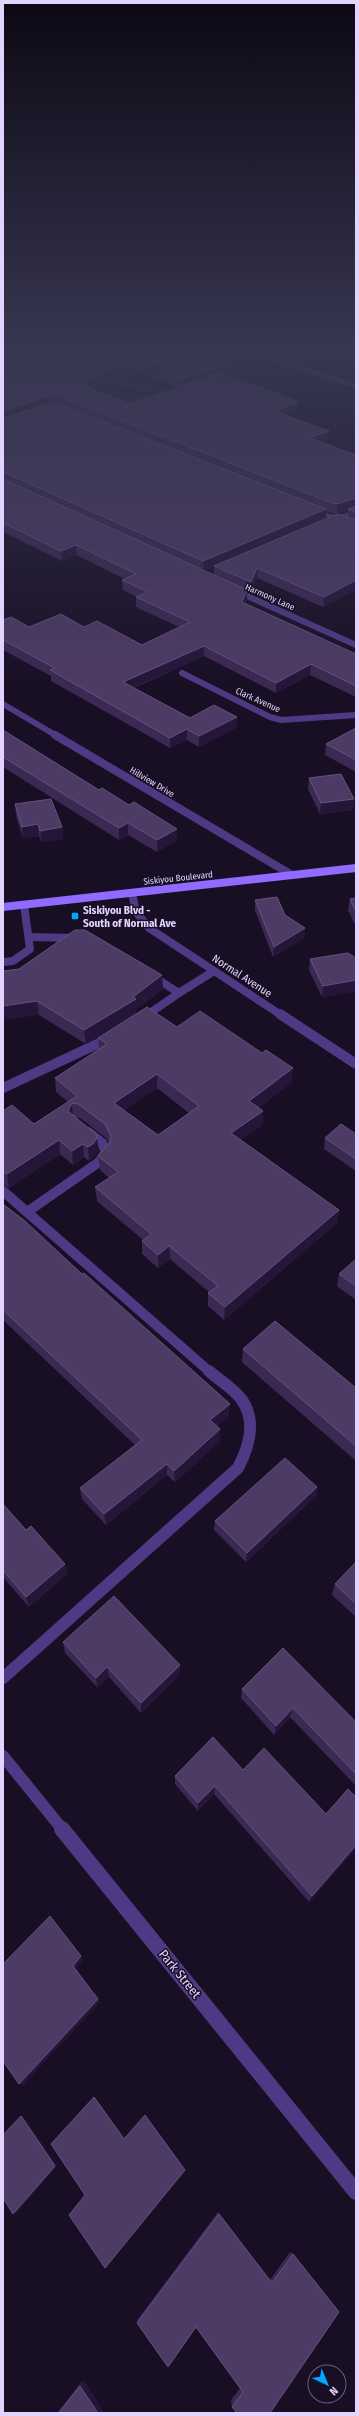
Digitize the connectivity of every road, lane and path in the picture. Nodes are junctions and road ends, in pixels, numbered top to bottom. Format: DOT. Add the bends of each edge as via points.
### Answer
graph roads {
  1 [pos="307,508"];
  2 [pos="356,511"];
  3 [pos="336,519"];
  4 [pos="329,522"];
  5 [pos="356,527"];
  6 [pos="230,589"];
  7 [pos="356,645"];
  8 [pos="182,673"];
  9 [pos="3,704"];
  10 [pos="356,715"];
  11 [pos="356,868"];
  12 [pos="292,875"];
  13 [pos="132,893"];
  14 [pos="24,905"];
  15 [pos="3,907"];
  16 [pos="28,937"];
  17 [pos="89,939"];
  18 [pos="3,962"];
  19 [pos="141,968"];
  20 [pos="214,970"];
  21 [pos="179,993"];
  22 [pos="134,1023"];
  23 [pos="115,1034"];
  24 [pos="356,1064"];
  25 [pos="3,1088"];
  26 [pos="81,1127"];
  27 [pos="3,1191"];
  28 [pos="27,1212"];
  29 [pos="3,1678"];
  30 [pos="3,1756"];
  31 [pos="356,2192"];
  1 -- 3 [label="street"];
  2 -- 3 [label="street"];
  3 -- 4 [label="street"];
  3 -- 5 [label="street"];
  6 -- 7 [label="street, Harmony Lane"];
  8 -- 10 [label="street, Clark Avenue" via="276,718 293,720"];
  9 -- 12 [label="street, Hillview Drive"];
  11 -- 12 [label="main road, Siskiyou Boulevard"];
  12 -- 13 [label="main road, Siskiyou Boulevard"];
  13 -- 14 [label="main road, Siskiyou Boulevard"];
  13 -- 20 [label="street, Normal Avenue" via="136,912 142,922"];
  14 -- 15 [label="main road, Siskiyou Boulevard"];
  14 -- 16 [label="street"];
  16 -- 17 [label="street"];
  16 -- 18 [label="street" via="30,949 13,961"];
  19 -- 21 [label="street"];
  20 -- 21 [label="street"];
  20 -- 24 [label="street, Normal Avenue"];
  21 -- 22 [label="street"];
  23 -- 25 [label="street" via="96,1046"];
  26 -- 28 [label="street" via="102,1143 106,1152 99,1162"];
  27 -- 28 [label="street"];
  28 -- 29 [label="street" via="242,1400 250,1419 251,1444 238,1468"];
  30 -- 31 [label="street, Park Street"];
}
